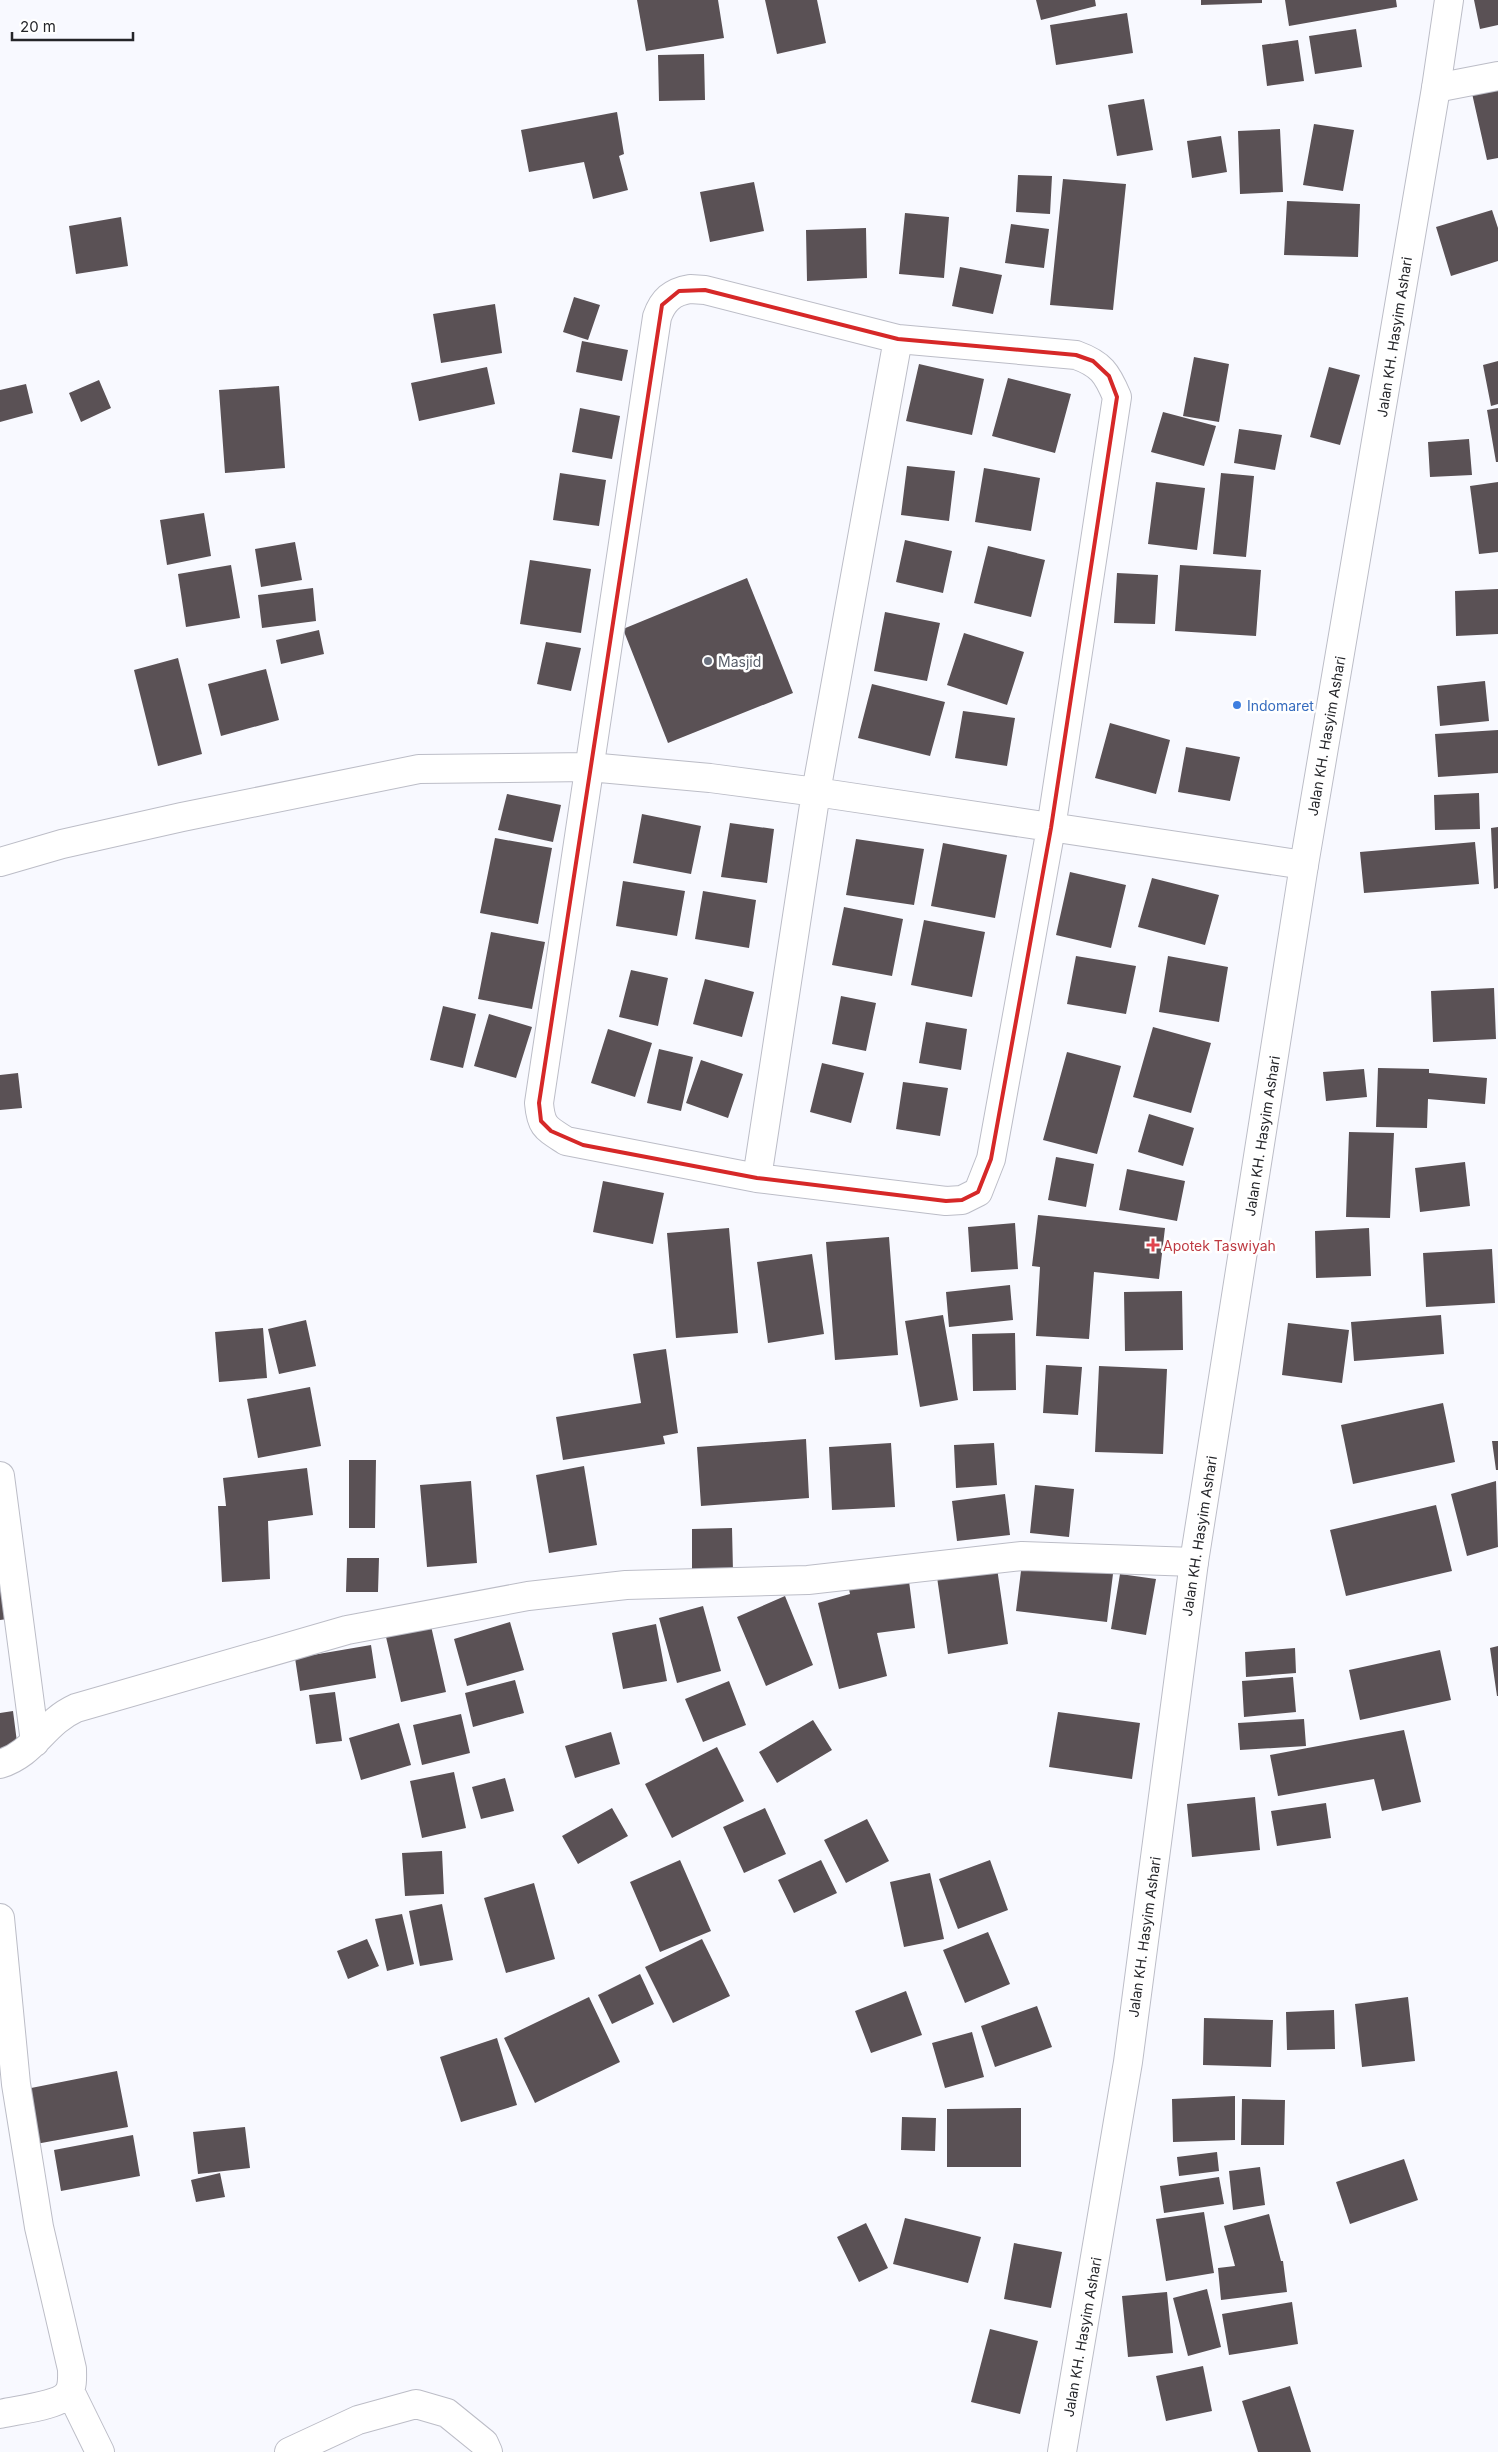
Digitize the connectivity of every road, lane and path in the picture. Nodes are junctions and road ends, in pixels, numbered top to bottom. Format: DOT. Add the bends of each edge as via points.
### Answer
graph roads {
  1 [pos="1449,0"];
  2 [pos="1498,76"];
  3 [pos="1436,88"];
  4 [pos="898,339"];
  5 [pos="589,767"];
  6 [pos="816,792"];
  7 [pos="1051,828"];
  8 [pos="0,862"];
  9 [pos="1304,865"];
  10 [pos="757,1178"];
  11 [pos="0,1476"];
  12 [pos="1194,1562"];
  13 [pos="35,1742"];
  14 [pos="0,1764"];
  15 [pos="0,1918"];
  16 [pos="70,2391"];
  17 [pos="0,2414"];
  18 [pos="100,2452"];
  19 [pos="289,2452"];
  20 [pos="488,2452"];
  21 [pos="1062,2452"];
  1 -- 3 [label="street, Jalan KH. Hasyim Ashari"];
  2 -- 3 [label="street"];
  3 -- 9 [label="street, Jalan KH. Hasyim Ashari"];
  4 -- 5 [label="street" via="704,290 679,291 662,304 657,317"];
  4 -- 6 [label="street"];
  4 -- 7 [label="street" via="1076,355 1093,361 1109,376 1117,397"];
  5 -- 6 [label="street"];
  5 -- 8 [label="street" via="418,770 182,817 62,844"];
  5 -- 10 [label="street" via="539,1103 541,1121 566,1141"];
  6 -- 7 [label="street"];
  6 -- 10 [label="street"];
  7 -- 9 [label="street"];
  7 -- 10 [label="street" via="991,1159 978,1192 962,1200 946,1201"];
  9 -- 12 [label="street, Jalan KH. Hasyim Ashari"];
  11 -- 13 [label="street"];
  12 -- 13 [label="street" via="1022,1556 808,1580 626,1584 528,1596 346,1630 76,1708 52,1722"];
  12 -- 21 [label="street, Jalan KH. Hasyim Ashari" via="1128,2062"];
  13 -- 14 [label="street" via="16,1758"];
  15 -- 16 [label="street" via="16,2084 39,2227 72,2369"];
  16 -- 17 [label="street" via="56,2402"];
  16 -- 18 [label="street"];
  19 -- 20 [label="street" via="358,2420 416,2404 447,2413 484,2443"];
}
